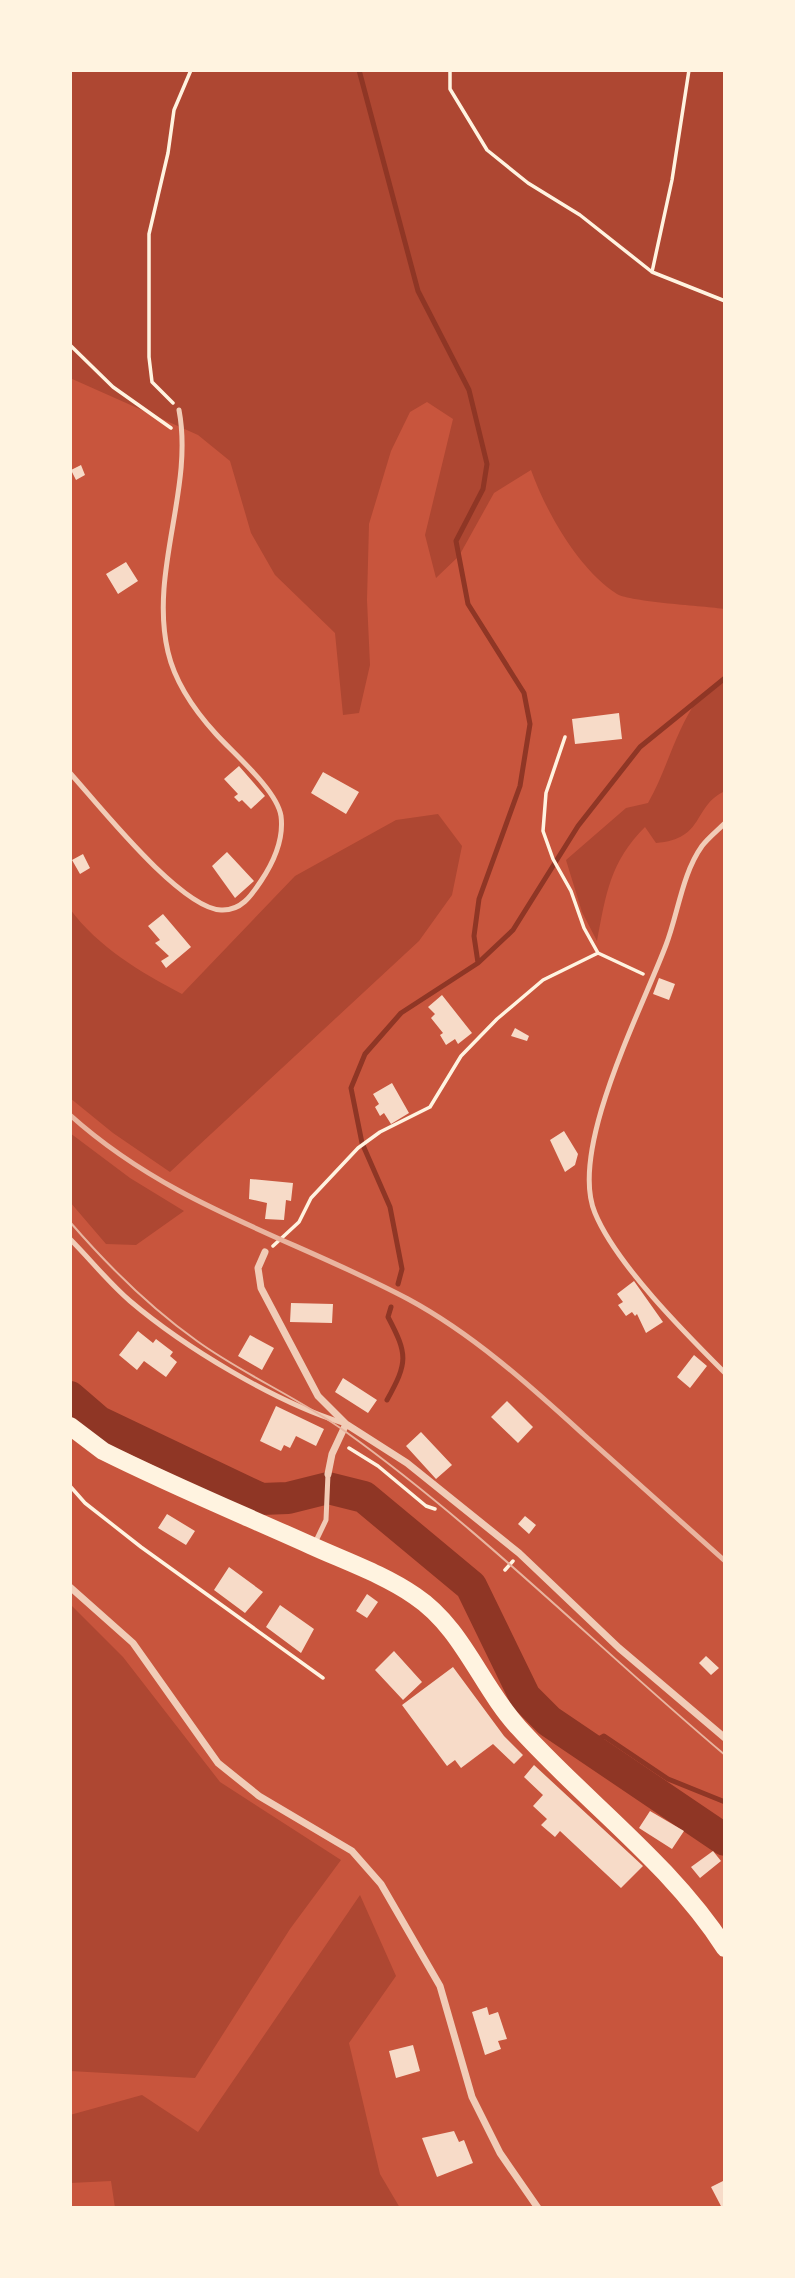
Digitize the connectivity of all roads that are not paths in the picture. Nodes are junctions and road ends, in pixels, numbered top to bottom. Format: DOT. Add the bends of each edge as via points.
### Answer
graph roads {
  1 [pos="179,410"];
  2 [pos="70,773"];
  3 [pos="725,823"];
  4 [pos="70,1239"];
  5 [pos="265,1252"];
  6 [pos="725,1373"];
  7 [pos="346,1424"];
  8 [pos="70,1426"];
  9 [pos="328,1474"];
  10 [pos="313,1546"];
  11 [pos="70,1587"];
  12 [pos="725,1738"];
  13 [pos="725,1948"];
  14 [pos="538,2208"];
  1 -- 2 [label="lane" via="184,437 166,569 168,651 180,685 213,731 267,789 281,816 275,859 238,908 202,905 132,843"];
  3 -- 6 [label="lane" via="702,846 682,891 653,979 598,1115 590,1192 595,1213 622,1255 686,1334"];
  4 -- 7 [label="lane" via="129,1300 166,1327 301,1408"];
  5 -- 7 [label="street" via="258,1268 261,1287 318,1396"];
  7 -- 9 [label="street"];
  7 -- 12 [label="street" via="398,1457 519,1553 619,1648"];
  8 -- 10 [label="main road" via="132,1466"];
  9 -- 10 [label="lane" via="326,1520"];
  10 -- 13 [label="main road" via="415,1595 448,1623 517,1726 657,1861"];
  11 -- 14 [label="street" via="134,1643 218,1763 259,1796 352,1851 381,1884 440,1986 472,2097 500,2153"];
}
